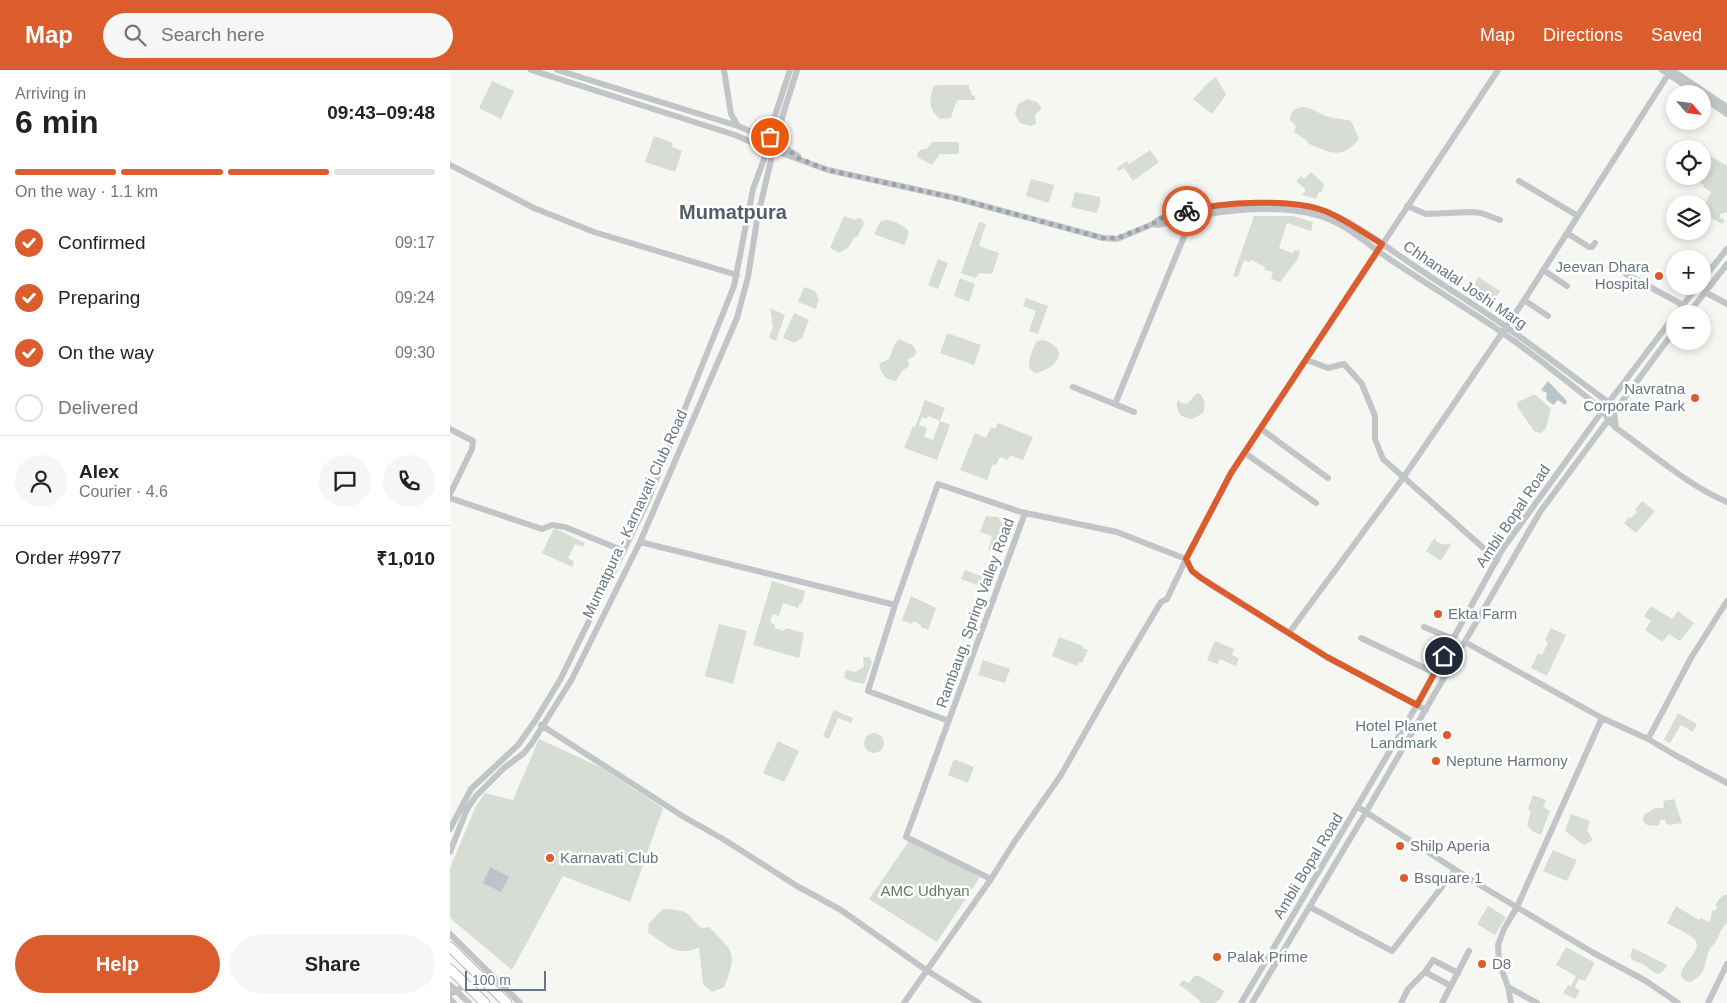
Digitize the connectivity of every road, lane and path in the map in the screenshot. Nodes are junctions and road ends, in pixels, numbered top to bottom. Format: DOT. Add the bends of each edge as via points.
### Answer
graph roads {
  1 [pos="531,70"];
  2 [pos="557,70"];
  3 [pos="724,70"];
  4 [pos="790,70"];
  5 [pos="797,70"];
  6 [pos="1498,70"];
  7 [pos="1662,70"];
  8 [pos="1671,72"];
  9 [pos="1687,85"];
  10 [pos="1711,103"];
  11 [pos="1727,107"];
  12 [pos="1727,114"];
  13 [pos="738,126"];
  14 [pos="767,138"];
  15 [pos="776,141"];
  16 [pos="768,150"];
  17 [pos="800,159"];
  18 [pos="450,165"];
  19 [pos="1519,181"];
  20 [pos="1407,206"];
  21 [pos="1320,213"];
  22 [pos="1578,216"];
  23 [pos="1192,217"];
  24 [pos="1500,220"];
  25 [pos="1153,224"];
  26 [pos="1567,233"];
  27 [pos="1595,243"];
  28 [pos="1380,248"];
  29 [pos="1727,249"];
  30 [pos="1727,264"];
  31 [pos="1711,269"];
  32 [pos="1543,270"];
  33 [pos="1626,274"];
  34 [pos="737,275"];
  35 [pos="1711,285"];
  36 [pos="1567,286"];
  37 [pos="1691,295"];
  38 [pos="1704,295"];
  39 [pos="1711,295"];
  40 [pos="1524,300"];
  41 [pos="1727,304"];
  42 [pos="1683,305"];
  43 [pos="1695,305"];
  44 [pos="1548,316"];
  45 [pos="1666,327"];
  46 [pos="1503,329"];
  47 [pos="1666,342"];
  48 [pos="1307,360"];
  49 [pos="1073,387"];
  50 [pos="1608,402"];
  51 [pos="1116,404"];
  52 [pos="1602,410"];
  53 [pos="1134,412"];
  54 [pos="1614,413"];
  55 [pos="1609,421"];
  56 [pos="1616,428"];
  57 [pos="450,429"];
  58 [pos="1261,429"];
  59 [pos="1245,453"];
  60 [pos="1328,478"];
  61 [pos="1403,478"];
  62 [pos="450,496"];
  63 [pos="1727,502"];
  64 [pos="1316,503"];
  65 [pos="1025,513"];
  66 [pos="640,542"];
  67 [pos="624,551"];
  68 [pos="1186,559"];
  69 [pos="1497,560"];
  70 [pos="1727,601"];
  71 [pos="895,606"];
  72 [pos="1424,627"];
  73 [pos="1289,632"];
  74 [pos="1361,638"];
  75 [pos="1453,639"];
  76 [pos="1465,642"];
  77 [pos="1435,673"];
  78 [pos="1417,705"];
  79 [pos="1426,710"];
  80 [pos="1602,718"];
  81 [pos="535,721"];
  82 [pos="949,721"];
  83 [pos="543,726"];
  84 [pos="1648,738"];
  85 [pos="1727,783"];
  86 [pos="1358,807"];
  87 [pos="1367,812"];
  88 [pos="450,829"];
  89 [pos="450,852"];
  90 [pos="1455,870"];
  91 [pos="991,879"];
  92 [pos="1310,907"];
  93 [pos="1516,907"];
  94 [pos="450,934"];
  95 [pos="450,947"];
  96 [pos="1469,951"];
  97 [pos="1727,964"];
  98 [pos="450,969"];
  99 [pos="926,970"];
  100 [pos="1425,972"];
  101 [pos="1458,972"];
  102 [pos="450,985"];
  103 [pos="466,985"];
  104 [pos="1451,986"];
  105 [pos="1508,987"];
  106 [pos="453,992"];
  107 [pos="450,999"];
  108 [pos="454,1003"];
  109 [pos="469,1003"];
  110 [pos="486,1003"];
  111 [pos="507,1003"];
  112 [pos="520,1003"];
  113 [pos="904,1003"];
  114 [pos="978,1003"];
  115 [pos="1241,1003"];
  116 [pos="1252,1003"];
  117 [pos="1402,1003"];
  118 [pos="1442,1003"];
  119 [pos="1511,1003"];
  120 [pos="1536,1003"];
  121 [pos="1678,1003"];
  122 [pos="1708,1003"];
  1 -- 16 [label="street, Chhanalal Joshi Marg" via="735,134"];
  2 -- 13 [label="street, Chhanalal Joshi Marg"];
  3 -- 13 [label="street" via="731,114"];
  4 -- 14 [label="street"];
  5 -- 15 [label="street"];
  6 -- 20 [label="street"];
  7 -- 8 [label="street"];
  8 -- 9 [label="street"];
  8 -- 11 [label="street"];
  8 -- 22 [label="street"];
  10 -- 12 [label="street"];
  13 -- 14 [label="street, Chhanalal Joshi Marg"];
  14 -- 15 [label="street, Chhanalal Joshi Marg"];
  14 -- 16 [label="street" via="763,142"];
  15 -- 16 [label="street"];
  15 -- 17 [label="street, Chhanalal Joshi Marg"];
  16 -- 17 [label="street, Chhanalal Joshi Marg"];
  16 -- 34 [label="street, Mumatpura - Karnavati Club Road" via="753,189"];
  16 -- 66 [label="street, Mumatpura - Karnavati Club Road" via="771,160 737,318"];
  17 -- 25 [label="street, Chhanalal Joshi Marg" via="828,170 955,198 1103,238 1117,238"];
  18 -- 34 [label="street" via="534,208 594,232"];
  19 -- 22 [label="street"];
  20 -- 24 [label="street" via="1426,214 1472,212"];
  20 -- 28 [label="street"];
  21 -- 23 [label="street, Chhanalal Joshi Marg" via="1257,210"];
  21 -- 25 [label="street, Chhanalal Joshi Marg" via="1302,206 1235,205 1194,209 1158,219"];
  21 -- 28 [label="street, Chhanalal Joshi Marg" via="1347,223"];
  22 -- 26 [label="street"];
  23 -- 25 [label="street, Chhanalal Joshi Marg"];
  23 -- 51 [label="street"];
  26 -- 27 [label="street" via="1589,247"];
  26 -- 32 [label="street"];
  28 -- 46 [label="street, Chhanalal Joshi Marg"];
  28 -- 48 [label="street"];
  29 -- 31 [label="street"];
  30 -- 35 [label="street"];
  32 -- 36 [label="street"];
  32 -- 40 [label="street"];
  33 -- 42 [label="street"];
  34 -- 67 [label="street, Mumatpura - Karnavati Club Road" via="700,374"];
  37 -- 42 [label="street, Ambli Bopal Road"];
  38 -- 43 [label="street"];
  39 -- 41 [label="street"];
  40 -- 44 [label="street"];
  40 -- 46 [label="street"];
  45 -- 50 [label="street, Ambli Bopal Road"];
  46 -- 50 [label="street, Chhanalal Joshi Marg"];
  46 -- 52 [label="street, Chhanalal Joshi Marg"];
  46 -- 61 [label="street"];
  47 -- 54 [label="street, Ambli Bopal Road"];
  48 -- 58 [label="street"];
  48 -- 61 [label="street" via="1328,368 1344,364 1362,384 1375,416 1375,439 1383,459"];
  49 -- 51 [label="street"];
  50 -- 52 [label="street, Ambli Bopal Road"];
  50 -- 54 [label="street"];
  51 -- 53 [label="street"];
  52 -- 55 [label="street, Chhanalal Joshi Marg"];
  52 -- 69 [label="street, Ambli Bopal Road"];
  54 -- 55 [label="street, Ambli Bopal Road"];
  54 -- 56 [label="street"];
  55 -- 56 [label="street, Chhanalal Joshi Marg"];
  55 -- 76 [label="street, Ambli Bopal Road" via="1540,512"];
  56 -- 63 [label="street, Chhanalal Joshi Marg" via="1688,480"];
  57 -- 62 [label="street" via="473,441"];
  58 -- 59 [label="street"];
  58 -- 60 [label="street"];
  59 -- 64 [label="street"];
  59 -- 68 [label="street" via="1231,473"];
  61 -- 69 [label="street"];
  61 -- 73 [label="street"];
  62 -- 67 [label="street" via="542,529 552,525 565,527"];
  65 -- 68 [label="street" via="1117,532"];
  65 -- 71 [label="street" via="938,484"];
  65 -- 82 [label="street, Rambaug, Spring Valley Road"];
  66 -- 71 [label="street"];
  66 -- 83 [label="street, Mumatpura - Karnavati Club Road" via="572,679"];
  67 -- 81 [label="street, Mumatpura - Karnavati Club Road" via="560,680"];
  68 -- 73 [label="street" via="1192,571 1201,578"];
  68 -- 91 [label="street" via="1167,599 1161,602 1061,775"];
  69 -- 75 [label="street, Ambli Bopal Road"];
  70 -- 84 [label="street" via="1691,658"];
  71 -- 82 [label="street, Rambaug, Spring Valley Road" via="868,691"];
  72 -- 75 [label="street"];
  73 -- 78 [label="street" via="1355,673"];
  74 -- 77 [label="street"];
  75 -- 77 [label="street, Ambli Bopal Road"];
  76 -- 79 [label="street, Ambli Bopal Road"];
  76 -- 80 [label="street"];
  77 -- 78 [label="street, Ambli Bopal Road"];
  78 -- 79 [label="street"];
  78 -- 86 [label="street, Ambli Bopal Road"];
  79 -- 87 [label="street, Ambli Bopal Road"];
  80 -- 84 [label="street"];
  80 -- 93 [label="street"];
  81 -- 83 [label="street"];
  81 -- 88 [label="street, Mumatpura - Karnavati Club Road" via="518,745 471,789"];
  82 -- 91 [label="street, Rambaug, Spring Valley Road" via="906,837"];
  83 -- 89 [label="street, Mumatpura - Karnavati Club Road" via="524,753 476,796 467,809"];
  83 -- 99 [label="street" via="684,817 841,910"];
  84 -- 85 [label="street"];
  86 -- 87 [label="street"];
  86 -- 115 [label="street, Ambli Bopal Road"];
  87 -- 90 [label="street"];
  87 -- 92 [label="street, Ambli Bopal Road"];
  90 -- 92 [label="street" via="1392,951"];
  90 -- 93 [label="street"];
  91 -- 99 [label="street"];
  92 -- 116 [label="street, Ambli Bopal Road"];
  93 -- 105 [label="street" via="1498,945 1499,962"];
  93 -- 121 [label="street" via="1646,981"];
  94 -- 112 [label="street"];
  95 -- 111 [label="highway"];
  96 -- 101 [label="street"];
  97 -- 122 [label="street"];
  98 -- 103 [label="highway"];
  99 -- 113 [label="street"];
  99 -- 114 [label="street"];
  100 -- 101 [label="street" via="1433,960"];
  100 -- 104 [label="street"];
  100 -- 117 [label="street" via="1408,989"];
  101 -- 104 [label="street"];
  102 -- 106 [label="street"];
  103 -- 106 [label="street"];
  103 -- 110 [label="highway"];
  104 -- 118 [label="street"];
  105 -- 119 [label="street"];
  105 -- 120 [label="street"];
  106 -- 109 [label="street"];
  107 -- 108 [label="street"];
}
